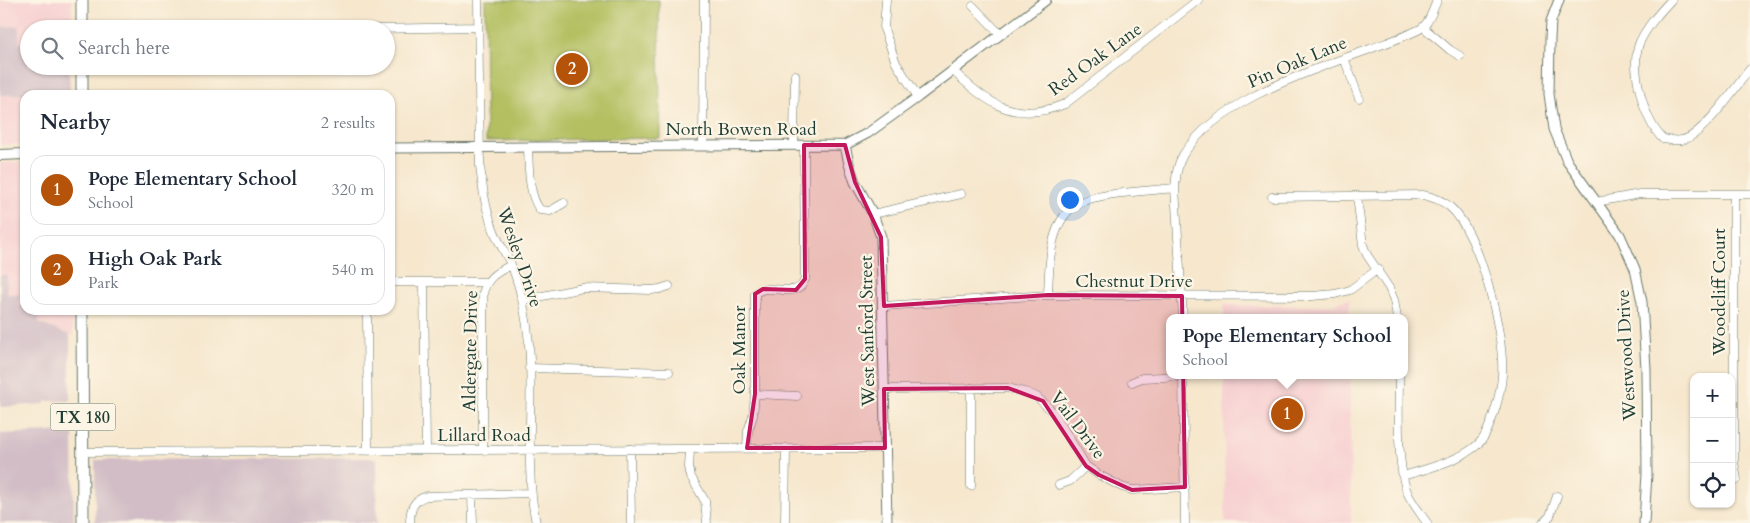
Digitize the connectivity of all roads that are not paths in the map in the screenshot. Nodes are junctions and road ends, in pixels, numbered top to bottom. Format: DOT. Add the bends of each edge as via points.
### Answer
graph roads {
  1 [pos="82,0"];
  2 [pos="478,0"];
  3 [pos="704,0"];
  4 [pos="886,0"];
  5 [pos="1046,0"];
  6 [pos="1198,0"];
  7 [pos="1437,0"];
  8 [pos="1559,0"];
  9 [pos="1671,0"];
  10 [pos="973,6"];
  11 [pos="82,20"];
  12 [pos="478,27"];
  13 [pos="1423,27"];
  14 [pos="395,29"];
  15 [pos="1000,34"];
  16 [pos="1460,56"];
  17 [pos="1344,58"];
  18 [pos="1750,69"];
  19 [pos="952,70"];
  20 [pos="82,75"];
  21 [pos="795,75"];
  22 [pos="82,90"];
  23 [pos="918,97"];
  24 [pos="1359,98"];
  25 [pos="794,145"];
  26 [pos="804,145"];
  27 [pos="846,145"];
  28 [pos="703,146"];
  29 [pos="528,147"];
  30 [pos="395,148"];
  31 [pos="479,148"];
  32 [pos="20,154"];
  33 [pos="0,155"];
  34 [pos="1175,188"];
  35 [pos="961,194"];
  36 [pos="1734,194"];
  37 [pos="1750,194"];
  38 [pos="1357,196"];
  39 [pos="1272,197"];
  40 [pos="1596,202"];
  41 [pos="564,203"];
  42 [pos="873,214"];
  43 [pos="511,265"];
  44 [pos="1378,269"];
  45 [pos="395,282"];
  46 [pos="424,282"];
  47 [pos="486,282"];
  48 [pos="669,286"];
  49 [pos="1048,295"];
  50 [pos="1182,296"];
  51 [pos="522,300"];
  52 [pos="884,306"];
  53 [pos="1182,314"];
  54 [pos="1396,314"];
  55 [pos="82,315"];
  56 [pos="367,315"];
  57 [pos="529,368"];
  58 [pos="668,372"];
  59 [pos="1166,377"];
  60 [pos="1183,379"];
  61 [pos="1399,379"];
  62 [pos="1132,382"];
  63 [pos="971,388"];
  64 [pos="884,389"];
  65 [pos="755,394"];
  66 [pos="797,396"];
  67 [pos="746,448"];
  68 [pos="786,448"];
  69 [pos="885,448"];
  70 [pos="630,449"];
  71 [pos="426,450"];
  72 [pos="483,450"];
  73 [pos="529,450"];
  74 [pos="690,450"];
  75 [pos="368,451"];
  76 [pos="83,452"];
  77 [pos="1086,466"];
  78 [pos="1403,476"];
  79 [pos="1737,480"];
  80 [pos="1059,485"];
  81 [pos="971,486"];
  82 [pos="1185,487"];
  83 [pos="531,493"];
  84 [pos="472,496"];
  85 [pos="1557,496"];
  86 [pos="83,523"];
  87 [pos="410,523"];
  88 [pos="473,523"];
  89 [pos="536,523"];
  90 [pos="631,523"];
  91 [pos="707,523"];
  92 [pos="785,523"];
  93 [pos="887,523"];
  94 [pos="1185,523"];
  95 [pos="1427,523"];
  96 [pos="1543,523"];
  97 [pos="1644,523"];
  1 -- 11 [label="main road"];
  2 -- 12 [label="street, Wesley Drive"];
  3 -- 28 [label="street"];
  4 -- 23 [label="street" via="884,29 896,63"];
  5 -- 15 [label="street, North Bowen Road"];
  6 -- 19 [label="street, Red Oak Lane" via="1065,104 1051,110 1031,112 995,105"];
  7 -- 13 [label="street"];
  8 -- 40 [label="street, Westwood Drive" via="1551,22 1550,39 1549,94 1554,129 1567,161"];
  9 -- 18 [label="street" via="1645,32 1639,44 1636,64 1645,108 1653,128 1663,139 1682,140 1696,134"];
  10 -- 15 [label="street"];
  12 -- 14 [label="street"];
  12 -- 31 [label="street, Wesley Drive"];
  13 -- 16 [label="street"];
  13 -- 17 [label="street, Pin Oak Lane"];
  15 -- 19 [label="street, North Bowen Road"];
  17 -- 24 [label="street"];
  17 -- 34 [label="street, Pin Oak Lane" via="1271,86 1211,124 1182,156"];
  19 -- 23 [label="street, North Bowen Road"];
  20 -- 22 [label="main road"];
  21 -- 25 [label="street"];
  23 -- 27 [label="street, North Bowen Road"];
  25 -- 26 [label="street, North Bowen Road"];
  25 -- 28 [label="street, North Bowen Road"];
  26 -- 27 [label="street, North Bowen Road"];
  26 -- 65 [label="street, Oak Manor" via="805,280 796,290 763,289 755,294"];
  27 -- 42 [label="street, West Sanford Street" via="854,182"];
  28 -- 29 [label="street, North Bowen Road"];
  29 -- 31 [label="street, North Bowen Road"];
  29 -- 41 [label="street" via="537,206 546,211"];
  30 -- 31 [label="street, North Bowen Road"];
  31 -- 43 [label="street, Wesley Drive" via="482,183 493,229"];
  32 -- 33 [label="main road"];
  34 -- 49 [label="street" via="1090,198 1070,208 1051,247"];
  34 -- 50 [label="street, Pin Oak Lane"];
  35 -- 42 [label="street"];
  36 -- 37 [label="street"];
  36 -- 40 [label="street" via="1640,194"];
  36 -- 79 [label="street, Woodcliff Court" via="1734,462"];
  38 -- 39 [label="street"];
  38 -- 44 [label="street" via="1363,245"];
  38 -- 78 [label="street" via="1423,195 1450,207 1464,223 1489,284 1500,341 1501,389 1484,437 1447,462"];
  40 -- 97 [label="street, Westwood Drive" via="1620,235 1637,276 1642,302 1647,474"];
  42 -- 52 [label="street, West Sanford Street" via="881,237"];
  43 -- 47 [label="street, Aldergate Drive"];
  43 -- 51 [label="street, Wesley Drive"];
  44 -- 50 [label="street, Chestnut Drive" via="1350,290 1335,294"];
  44 -- 54 [label="street" via="1394,300"];
  45 -- 46 [label="street"];
  46 -- 47 [label="street"];
  46 -- 71 [label="street"];
  47 -- 72 [label="street, Aldergate Drive" via="483,293"];
  48 -- 51 [label="street" via="651,290 583,288"];
  49 -- 50 [label="street, Chestnut Drive"];
  49 -- 52 [label="street, Chestnut Drive"];
  50 -- 53 [label="street, Pin Oak Lane"];
  51 -- 57 [label="street, Wesley Drive"];
  52 -- 64 [label="street, West Sanford Street"];
  55 -- 76 [label="main road, TX 180"];
  56 -- 75 [label="street"];
  57 -- 58 [label="street"];
  57 -- 73 [label="street, Wesley Drive"];
  59 -- 62 [label="street"];
  60 -- 82 [label="street"];
  61 -- 78 [label="street"];
  63 -- 64 [label="street, Vail Drive"];
  63 -- 77 [label="street, Vail Drive" via="1008,388 1037,397 1054,413"];
  63 -- 81 [label="street"];
  64 -- 69 [label="street, West Sanford Street"];
  65 -- 66 [label="street"];
  65 -- 67 [label="street, Oak Manor"];
  67 -- 68 [label="street, Lillard Road"];
  67 -- 74 [label="street, Lillard Road"];
  68 -- 69 [label="street, Lillard Road"];
  68 -- 92 [label="street"];
  69 -- 93 [label="street, West Sanford Street"];
  70 -- 73 [label="street, Lillard Road"];
  70 -- 74 [label="street, Lillard Road"];
  70 -- 90 [label="street"];
  71 -- 72 [label="street, Lillard Road"];
  71 -- 75 [label="street, Lillard Road"];
  72 -- 73 [label="street, Lillard Road"];
  73 -- 83 [label="street, Wesley Drive"];
  74 -- 91 [label="street" via="691,477 705,501"];
  75 -- 76 [label="street, Lillard Road"];
  76 -- 86 [label="main road, TX 180"];
  77 -- 80 [label="street" via="1070,481"];
  77 -- 82 [label="street, Vail Drive" via="1132,490"];
  78 -- 95 [label="street" via="1408,494"];
  82 -- 94 [label="street"];
  83 -- 84 [label="street"];
  83 -- 89 [label="street, Wesley Drive"];
  84 -- 87 [label="street" via="421,498 411,508"];
  84 -- 88 [label="street"];
  85 -- 96 [label="street" via="1550,516"];
}
